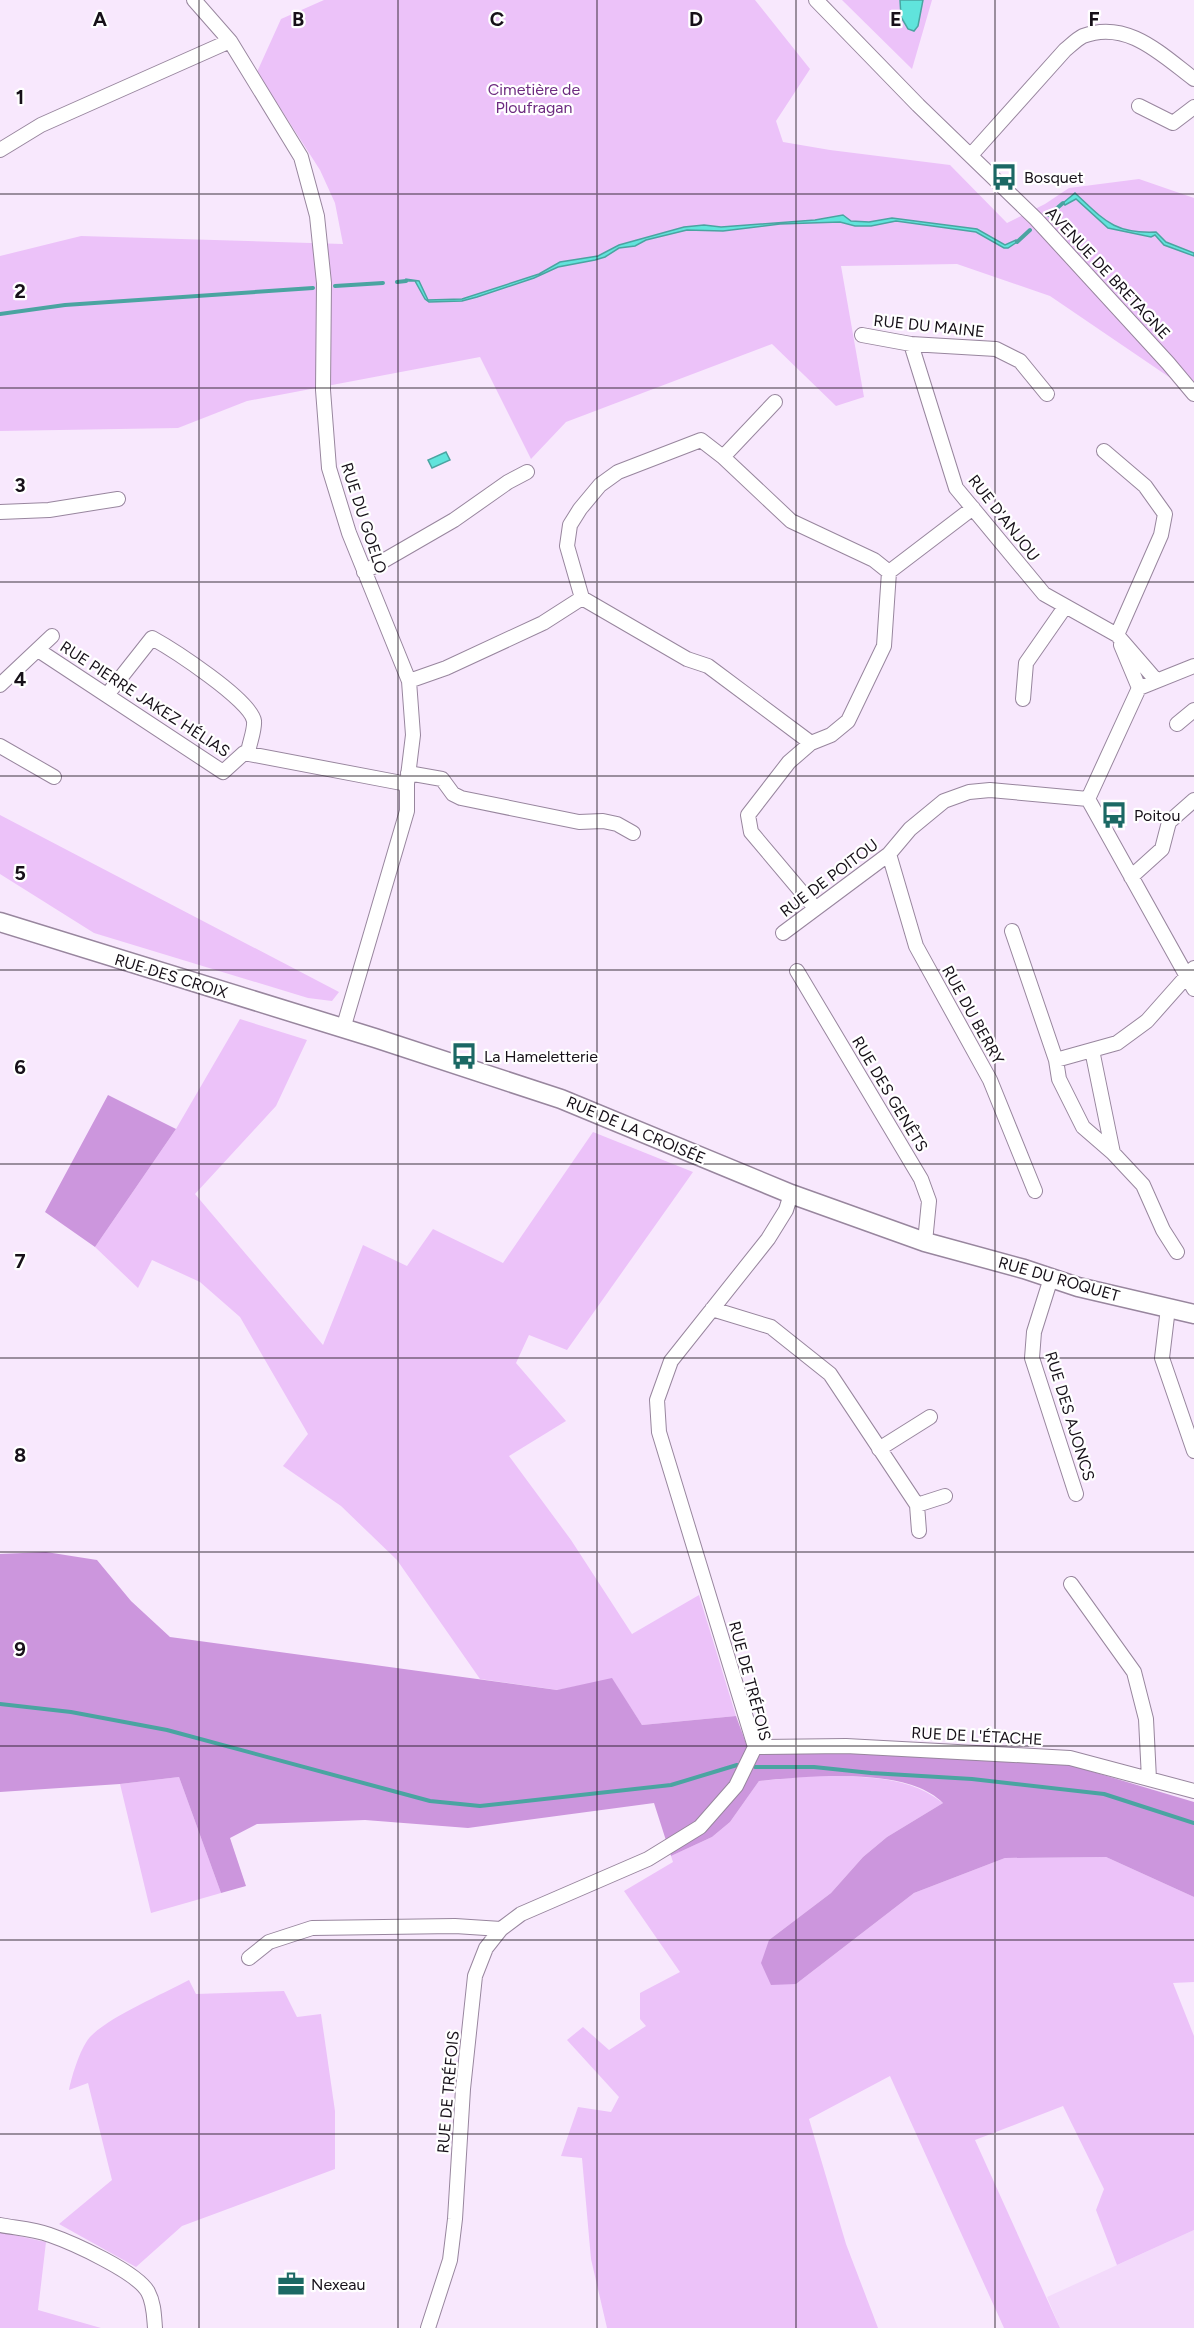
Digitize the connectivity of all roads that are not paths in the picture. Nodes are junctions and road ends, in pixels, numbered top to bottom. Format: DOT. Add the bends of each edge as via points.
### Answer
graph roads {
  1 [pos="194,0"];
  2 [pos="816,0"];
  3 [pos="230,41"];
  4 [pos="1194,78"];
  5 [pos="1139,106"];
  6 [pos="1194,107"];
  7 [pos="0,150"];
  8 [pos="971,156"];
  9 [pos="862,335"];
  10 [pos="911,344"];
  11 [pos="1047,394"];
  12 [pos="1194,394"];
  13 [pos="775,402"];
  14 [pos="1104,452"];
  15 [pos="723,457"];
  16 [pos="527,472"];
  17 [pos="118,499"];
  18 [pos="973,508"];
  19 [pos="0,512"];
  20 [pos="364,572"];
  21 [pos="889,572"];
  22 [pos="582,598"];
  23 [pos="1065,607"];
  24 [pos="1117,635"];
  25 [pos="52,636"];
  26 [pos="38,650"];
  27 [pos="1194,666"];
  28 [pos="1156,680"];
  29 [pos="409,681"];
  30 [pos="0,685"];
  31 [pos="1139,688"];
  32 [pos="107,695"];
  33 [pos="1023,699"];
  34 [pos="1194,710"];
  35 [pos="1177,724"];
  36 [pos="811,743"];
  37 [pos="0,747"];
  38 [pos="248,753"];
  39 [pos="54,777"];
  40 [pos="408,778"];
  41 [pos="1088,799"];
  42 [pos="1194,800"];
  43 [pos="633,833"];
  44 [pos="889,854"];
  45 [pos="1131,877"];
  46 [pos="815,908"];
  47 [pos="0,922"];
  48 [pos="1012,931"];
  49 [pos="783,933"];
  50 [pos="797,971"];
  51 [pos="1190,971"];
  52 [pos="1194,989"];
  53 [pos="343,1029"];
  54 [pos="1092,1050"];
  55 [pos="1056,1060"];
  56 [pos="1113,1153"];
  57 [pos="1035,1191"];
  58 [pos="791,1194"];
  59 [pos="925,1242"];
  60 [pos="1177,1252"];
  61 [pos="1051,1278"];
  62 [pos="1168,1308"];
  63 [pos="712,1309"];
  64 [pos="1194,1314"];
  65 [pos="930,1417"];
  66 [pos="879,1449"];
  67 [pos="1194,1451"];
  68 [pos="1076,1494"];
  69 [pos="945,1496"];
  70 [pos="917,1505"];
  71 [pos="919,1531"];
  72 [pos="1071,1584"];
  73 [pos="755,1747"];
  74 [pos="1149,1779"];
  75 [pos="1194,1791"];
  76 [pos="501,1929"];
  77 [pos="249,1958"];
  78 [pos="0,2225"];
  79 [pos="155,2328"];
  80 [pos="428,2328"];
  1 -- 3 [label="street, RUE DU GOELO"];
  2 -- 8 [label="street, AVENUE DE BRETAGNE"];
  3 -- 7 [label="street" via="41,125"];
  3 -- 20 [label="street, RUE DU GOELO" via="301,157 317,216 324,283 323,390 329,468"];
  4 -- 8 [label="street" via="1140,38 1111,31 1083,36 1065,50"];
  5 -- 6 [label="street" via="1173,123"];
  8 -- 12 [label="street, AVENUE DE BRETAGNE" via="1036,219"];
  9 -- 10 [label="street, RUE DU MAINE"];
  10 -- 11 [label="street, RUE DU MAINE" via="996,349 1020,361"];
  10 -- 18 [label="street, RUE D'ANJOU" via="956,488"];
  13 -- 15 [label="street"];
  14 -- 24 [label="street" via="1145,486 1165,514 1161,535"];
  15 -- 21 [label="street" via="791,521 874,560"];
  15 -- 22 [label="street" via="701,440 618,472 600,486 570,525 567,546"];
  16 -- 20 [label="street"];
  17 -- 19 [label="street" via="49,510"];
  18 -- 21 [label="street"];
  18 -- 23 [label="street, RUE D'ANJOU" via="1044,594"];
  20 -- 29 [label="street, RUE DU GOELO"];
  21 -- 36 [label="street" via="884,646 848,721 831,735"];
  22 -- 29 [label="street" via="543,623"];
  22 -- 36 [label="street" via="687,659 708,666"];
  23 -- 24 [label="street, RUE D'ANJOU"];
  23 -- 33 [label="street" via="1026,663"];
  24 -- 28 [label="street"];
  24 -- 31 [label="street"];
  25 -- 26 [label="street"];
  26 -- 30 [label="street"];
  26 -- 32 [label="street, RUE PIERRE JAKEZ HÉLIAS"];
  27 -- 28 [label="street"];
  28 -- 31 [label="street"];
  29 -- 40 [label="street, RUE DU GOELO" via="412,735"];
  31 -- 41 [label="street"];
  32 -- 38 [label="street, RUE PIERRE JAKEZ HÉLIAS" via="223,772"];
  32 -- 38 [label="street" via="152,638 246,705 254,721"];
  34 -- 35 [label="street"];
  36 -- 46 [label="street" via="789,762 748,815 751,832"];
  37 -- 39 [label="street"];
  38 -- 40 [label="street, RUE PIERRE JAKEZ HÉLIAS"];
  40 -- 43 [label="street, RUE PIERRE JAKEZ HÉLIAS" via="442,779 461,798 579,822 603,821"];
  40 -- 53 [label="street, RUE DU GOELO" via="407,811"];
  41 -- 44 [label="street, RUE DE POITOU" via="990,790 969,792 944,801 910,829"];
  41 -- 45 [label="street"];
  42 -- 45 [label="street" via="1169,822 1162,849"];
  44 -- 46 [label="street, RUE DE POITOU"];
  44 -- 57 [label="street, RUE DU BERRY" via="916,946 990,1080"];
  45 -- 51 [label="street"];
  46 -- 49 [label="street, RUE DE POITOU"];
  47 -- 53 [label="main road, RUE DES CROIX"];
  48 -- 55 [label="street"];
  50 -- 59 [label="street, RUE DES GENÊTS" via="921,1179 929,1201"];
  51 -- 52 [label="street"];
  51 -- 54 [label="street" via="1147,1022 1117,1043"];
  53 -- 58 [label="main road, RUE DE LA CROISÉE" via="561,1099"];
  54 -- 55 [label="street"];
  54 -- 56 [label="street"];
  55 -- 56 [label="street" via="1059,1078 1083,1127"];
  56 -- 60 [label="street" via="1143,1185"];
  58 -- 59 [label="main road, RUE DE LA CROISÉE"];
  58 -- 63 [label="street, RUE DE TRÉFOIS" via="768,1239"];
  59 -- 61 [label="main road, RUE DU ROQUET"];
  61 -- 62 [label="main road, RUE DU ROQUET"];
  61 -- 68 [label="street, RUE DES AJONCS" via="1034,1332 1032,1358"];
  62 -- 64 [label="main road, RUE DU ROQUET"];
  62 -- 67 [label="street" via="1162,1358"];
  63 -- 66 [label="street" via="771,1327 830,1374"];
  63 -- 73 [label="street, RUE DE TRÉFOIS" via="670,1361 657,1400 659,1432"];
  65 -- 66 [label="street"];
  66 -- 70 [label="street"];
  69 -- 70 [label="street"];
  70 -- 71 [label="street"];
  72 -- 74 [label="street" via="1134,1672 1146,1719"];
  73 -- 74 [label="street, RUE DE L'ÉTACHE" via="846,1746 1070,1758"];
  73 -- 76 [label="street, RUE DE TRÉFOIS" via="736,1786 700,1827 648,1859 521,1914"];
  74 -- 75 [label="street, RUE DE L'ÉTACHE"];
  76 -- 77 [label="street" via="312,1928 269,1942"];
  76 -- 80 [label="street, RUE DE TRÉFOIS" via="486,1948 475,1976 450,2260"];
  78 -- 79 [label="street" via="48,2234 136,2278 152,2301"];
}
